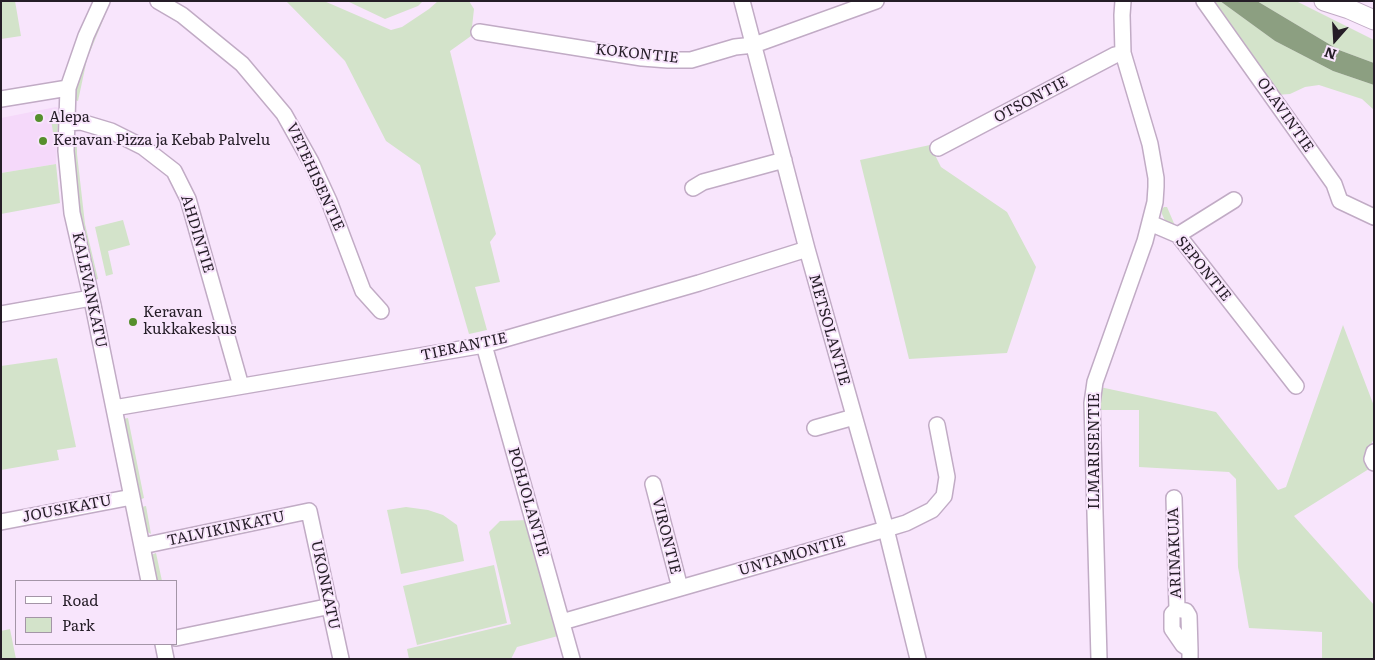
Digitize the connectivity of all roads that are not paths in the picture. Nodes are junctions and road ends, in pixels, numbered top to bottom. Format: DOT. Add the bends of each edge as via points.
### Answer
graph roads {
  1 [pos="102,1"];
  2 [pos="158,1"];
  3 [pos="742,1"];
  4 [pos="876,1"];
  5 [pos="1123,1"];
  6 [pos="1204,1"];
  7 [pos="1324,1"];
  8 [pos="1344,5"];
  9 [pos="1374,20"];
  10 [pos="479,32"];
  11 [pos="754,45"];
  12 [pos="1123,53"];
  13 [pos="68,88"];
  14 [pos="1,99"];
  15 [pos="67,123"];
  16 [pos="938,148"];
  17 [pos="784,160"];
  18 [pos="693,188"];
  19 [pos="1234,200"];
  20 [pos="1374,217"];
  21 [pos="1150,223"];
  22 [pos="1178,235"];
  23 [pos="807,250"];
  24 [pos="92,298"];
  25 [pos="381,311"];
  26 [pos="1,314"];
  27 [pos="484,345"];
  28 [pos="241,386"];
  29 [pos="1296,386"];
  30 [pos="114,408"];
  31 [pos="854,418"];
  32 [pos="937,425"];
  33 [pos="815,428"];
  34 [pos="1374,452"];
  35 [pos="1374,463"];
  36 [pos="653,484"];
  37 [pos="132,497"];
  38 [pos="1174,498"];
  39 [pos="309,511"];
  40 [pos="1,522"];
  41 [pos="886,529"];
  42 [pos="142,546"];
  43 [pos="149,580"];
  44 [pos="680,588"];
  45 [pos="331,606"];
  46 [pos="562,622"];
  47 [pos="178,638"];
  48 [pos="163,645"];
  49 [pos="1190,654"];
  50 [pos="166,659"];
  51 [pos="341,659"];
  52 [pos="572,659"];
  53 [pos="918,659"];
  54 [pos="1099,659"];
  1 -- 13 [label="street, KALEVANKATU"];
  2 -- 25 [label="street, VETEHISENTIE" via="182,15 242,64 284,114 329,201 363,291"];
  3 -- 11 [label="street, METSOLANTIE"];
  4 -- 11 [label="street, KOKONTIE"];
  5 -- 12 [label="street"];
  6 -- 20 [label="street, OLAVINTIE" via="1334,184 1340,202"];
  7 -- 8 [label="main road"];
  8 -- 9 [label="main road"];
  10 -- 11 [label="street, KOKONTIE" via="668,60 690,60"];
  11 -- 17 [label="street, METSOLANTIE"];
  12 -- 16 [label="street, OTSONTIE"];
  12 -- 21 [label="street" via="1150,144 1156,178"];
  13 -- 14 [label="street"];
  13 -- 15 [label="street, KALEVANKATU"];
  15 -- 24 [label="street, KALEVANKATU" via="66,151 72,213"];
  15 -- 28 [label="street, AHDINTIE" via="81,122 111,131 143,147 174,171 188,199"];
  17 -- 18 [label="street"];
  17 -- 23 [label="street, METSOLANTIE"];
  19 -- 22 [label="street"];
  21 -- 22 [label="street, SEPONTIE"];
  21 -- 54 [label="street, ILMARISENTIE" via="1095,382 1092,403"];
  22 -- 29 [label="street, SEPONTIE"];
  23 -- 27 [label="street, TIERANTIE"];
  23 -- 31 [label="street, METSOLANTIE"];
  24 -- 26 [label="street"];
  24 -- 30 [label="street, KALEVANKATU"];
  27 -- 28 [label="street, TIERANTIE"];
  27 -- 46 [label="street, POHJOLANTIE"];
  28 -- 30 [label="street, TIERANTIE"];
  30 -- 37 [label="street, KALEVANKATU"];
  31 -- 33 [label="street"];
  31 -- 41 [label="street, METSOLANTIE"];
  32 -- 41 [label="street, UNTAMONTIE" via="947,477 944,496 932,510"];
  34 -- 35 [label="street"];
  36 -- 44 [label="street, VIRONTIE"];
  37 -- 40 [label="street, JOUSIKATU"];
  37 -- 42 [label="street, KALEVANKATU"];
  38 -- 49 [label="street, ARINAKUJA" via="1177,609 1186,611 1189,616"];
  39 -- 42 [label="street, TALVIKINKATU"];
  39 -- 45 [label="street, UKONKATU"];
  41 -- 44 [label="street, UNTAMONTIE"];
  41 -- 53 [label="street, METSOLANTIE"];
  42 -- 43 [label="street, KALEVANKATU"];
  44 -- 46 [label="street, UNTAMONTIE"];
  45 -- 47 [label="street"];
  45 -- 51 [label="street, UKONKATU"];
  46 -- 52 [label="street, POHJOLANTIE"];
  48 -- 50 [label="street"];
}
